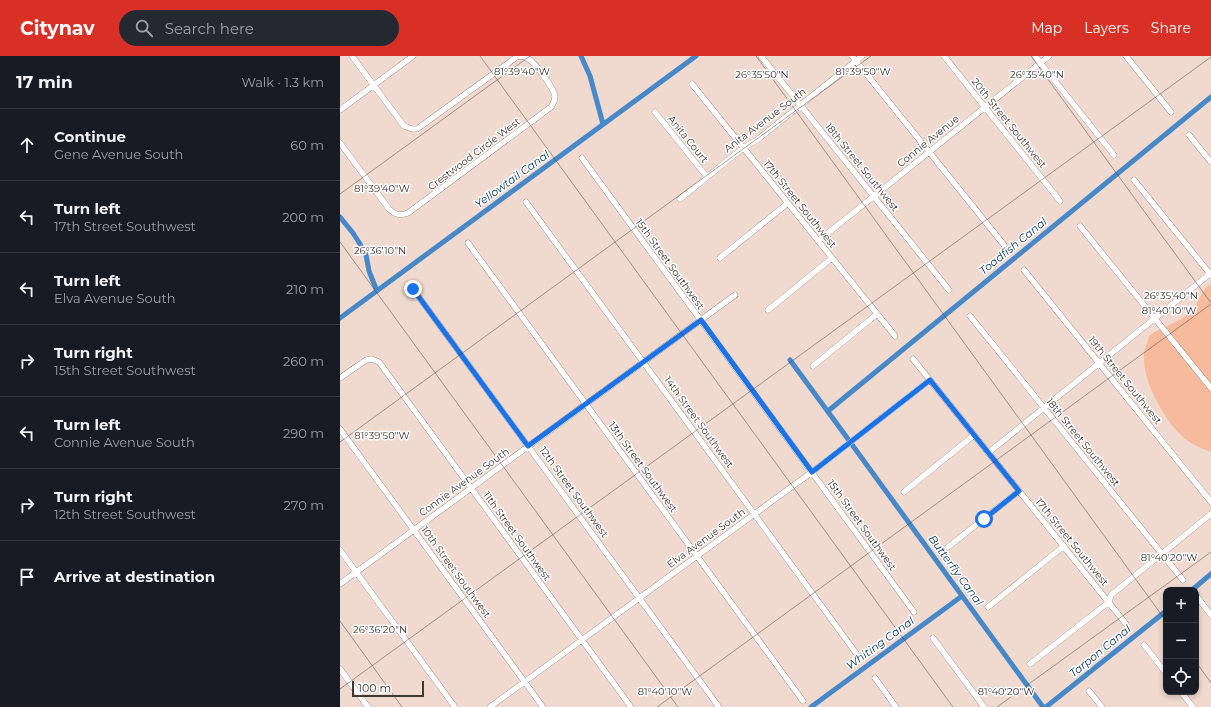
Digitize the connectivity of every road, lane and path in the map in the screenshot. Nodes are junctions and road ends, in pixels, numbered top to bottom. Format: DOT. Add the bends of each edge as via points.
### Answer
graph roads {
  1 [pos="352,56"];
  2 [pos="413,56"];
  3 [pos="761,56"];
  4 [pos="862,56"];
  5 [pos="944,56"];
  6 [pos="1035,56"];
  7 [pos="1049,56"];
  8 [pos="1126,56"];
  9 [pos="854,58"];
  10 [pos="1040,63"];
  11 [pos="692,84"];
  12 [pos="374,85"];
  13 [pos="801,106"];
  14 [pos="984,108"];
  15 [pos="340,110"];
  16 [pos="655,112"];
  17 [pos="1171,112"];
  18 [pos="1189,135"];
  19 [pos="340,143"];
  20 [pos="743,148"];
  21 [pos="929,152"];
  22 [pos="1114,155"];
  23 [pos="582,158"];
  24 [pos="1211,162"];
  25 [pos="707,177"];
  26 [pos="1134,180"];
  27 [pos="874,196"];
  28 [pos="680,198"];
  29 [pos="1060,201"];
  30 [pos="526,202"];
  31 [pos="788,203"];
  32 [pos="1080,226"];
  33 [pos="818,241"];
  34 [pos="468,243"];
  35 [pos="1004,246"];
  36 [pos="720,258"];
  37 [pos="832,258"];
  38 [pos="1024,270"];
  39 [pos="1211,274"];
  40 [pos="413,289"];
  41 [pos="949,290"];
  42 [pos="735,295"];
  43 [pos="768,310"];
  44 [pos="877,314"];
  45 [pos="970,316"];
  46 [pos="1155,318"];
  47 [pos="701,320"];
  48 [pos="894,336"];
  49 [pos="913,358"];
  50 [pos="643,362"];
  51 [pos="1099,363"];
  52 [pos="813,366"];
  53 [pos="340,378"];
  54 [pos="930,380"];
  55 [pos="1211,388"];
  56 [pos="586,404"];
  57 [pos="1044,408"];
  58 [pos="340,429"];
  59 [pos="974,435"];
  60 [pos="528,446"];
  61 [pos="988,452"];
  62 [pos="812,472"];
  63 [pos="471,488"];
  64 [pos="1019,491"];
  65 [pos="904,492"];
  66 [pos="1211,502"];
  67 [pos="754,514"];
  68 [pos="1211,514"];
  69 [pos="414,530"];
  70 [pos="1064,546"];
  71 [pos="948,548"];
  72 [pos="340,550"];
  73 [pos="1162,554"];
  74 [pos="696,556"];
  75 [pos="356,572"];
  76 [pos="1182,580"];
  77 [pos="340,584"];
  78 [pos="639,598"];
  79 [pos="1199,599"];
  80 [pos="1109,602"];
  81 [pos="988,607"];
  82 [pos="914,612"];
  83 [pos="1211,615"];
  84 [pos="1126,624"];
  85 [pos="933,638"];
  86 [pos="582,640"];
  87 [pos="1144,645"];
  88 [pos="856,653"];
  89 [pos="1030,664"];
  90 [pos="340,669"];
  91 [pos="1163,669"];
  92 [pos="875,678"];
  93 [pos="525,682"];
  94 [pos="1089,691"];
  95 [pos="1184,695"];
  96 [pos="803,702"];
  97 [pos="368,707"];
  98 [pos="455,707"];
  99 [pos="490,707"];
  100 [pos="543,707"];
  101 [pos="631,707"];
  102 [pos="719,707"];
  103 [pos="896,707"];
  104 [pos="984,707"];
  105 [pos="1102,707"];
  106 [pos="1194,707"];
  1 -- 12 [label="street"];
  2 -- 12 [label="street"];
  3 -- 13 [label="street, 18th Street Southwest"];
  4 -- 9 [label="street, Anita Avenue South"];
  5 -- 14 [label="street, 20th Street Southwest"];
  6 -- 10 [label="street"];
  7 -- 10 [label="street, Connie Avenue"];
  8 -- 17 [label="street"];
  9 -- 13 [label="street, Anita Avenue South"];
  9 -- 21 [label="street"];
  10 -- 14 [label="street, Connie Avenue"];
  10 -- 22 [label="street"];
  11 -- 20 [label="street, 17th Street Southwest"];
  12 -- 15 [label="street"];
  12 -- 19 [label="street, Crestwood Circle West" via="404,126 412,129 417,129 518,56 532,62 554,91 555,97 551,108 401,216 389,209"];
  13 -- 20 [label="street, Anita Avenue South" via="758,140"];
  13 -- 27 [label="street, 18th Street Southwest"];
  14 -- 21 [label="street, Connie Avenue"];
  14 -- 29 [label="street, 20th Street Southwest"];
  16 -- 25 [label="street, Anita Court"];
  18 -- 24 [label="street"];
  20 -- 25 [label="street, Anita Avenue South"];
  20 -- 31 [label="street, 17th Street Southwest"];
  21 -- 27 [label="street, Connie Avenue"];
  21 -- 35 [label="street"];
  23 -- 47 [label="street, 15th Street Southwest"];
  25 -- 28 [label="street, Anita Avenue South"];
  26 -- 39 [label="street"];
  27 -- 33 [label="street, Connie Avenue"];
  27 -- 41 [label="street, 18th Street Southwest"];
  30 -- 50 [label="street, 14th Street Southwest"];
  31 -- 33 [label="street, 17th Street Southwest"];
  31 -- 36 [label="street"];
  32 -- 46 [label="street"];
  33 -- 37 [label="street, 17th Street Southwest"];
  34 -- 56 [label="street, 13th Street Southwest"];
  37 -- 43 [label="street"];
  37 -- 44 [label="street, 17th Street Southwest"];
  38 -- 51 [label="street, 19th Street Southwest"];
  39 -- 46 [label="street"];
  40 -- 60 [label="street, 12th Street Southwest"];
  42 -- 47 [label="street, Connie Avenue South"];
  44 -- 48 [label="street, 17th Street Southwest"];
  44 -- 52 [label="street"];
  45 -- 57 [label="street, 18th Street Southwest"];
  46 -- 51 [label="street"];
  46 -- 55 [label="street"];
  47 -- 50 [label="street, Connie Avenue South"];
  47 -- 62 [label="street, 15th Street Southwest"];
  49 -- 54 [label="street, 17th Street Southwest"];
  50 -- 56 [label="street, Connie Avenue South"];
  50 -- 67 [label="street, 14th Street Southwest"];
  51 -- 57 [label="street"];
  51 -- 66 [label="street, 19th Street Southwest"];
  53 -- 63 [label="street, 11th Street Southwest" via="366,360 379,362"];
  54 -- 59 [label="street, 17th Street Southwest"];
  54 -- 62 [label="street, Elva Avenue South"];
  56 -- 60 [label="street, Connie Avenue South"];
  56 -- 74 [label="street, 13th Street Southwest"];
  57 -- 61 [label="street"];
  57 -- 73 [label="street, 18th Street Southwest"];
  58 -- 69 [label="street, 10th Street Southwest"];
  59 -- 61 [label="street, 17th Street Southwest"];
  59 -- 65 [label="street"];
  60 -- 63 [label="street, Connie Avenue South"];
  60 -- 78 [label="street, 12th Street Southwest"];
  61 -- 64 [label="street, 17th Street Southwest"];
  62 -- 67 [label="street, Elva Avenue South"];
  62 -- 82 [label="street, 15th Street Southwest"];
  63 -- 69 [label="street, Connie Avenue South"];
  63 -- 86 [label="street, 11th Street Southwest"];
  64 -- 70 [label="street, 17th Street Southwest"];
  64 -- 71 [label="street"];
  67 -- 74 [label="street, Elva Avenue South"];
  67 -- 88 [label="street, 14th Street Southwest"];
  68 -- 73 [label="street"];
  69 -- 75 [label="street, Connie Avenue South"];
  69 -- 93 [label="street, 10th Street Southwest"];
  70 -- 80 [label="street, 17th Street Southwest"];
  70 -- 81 [label="street"];
  72 -- 75 [label="street"];
  73 -- 76 [label="street, 18th Street Southwest"];
  73 -- 80 [label="street" via="1111,595"];
  74 -- 78 [label="street, Elva Avenue South"];
  74 -- 96 [label="street, 13th Street Southwest"];
  75 -- 77 [label="street, Connie Avenue South"];
  75 -- 98 [label="street"];
  78 -- 86 [label="street, Elva Avenue South"];
  78 -- 102 [label="street, 12th Street Southwest"];
  79 -- 83 [label="street"];
  80 -- 84 [label="street, 17th Street Southwest"];
  80 -- 89 [label="street"];
  85 -- 104 [label="street"];
  86 -- 93 [label="street, Elva Avenue South"];
  86 -- 101 [label="street, 11th Street Southwest"];
  87 -- 91 [label="street"];
  90 -- 97 [label="street"];
  92 -- 103 [label="street"];
  93 -- 99 [label="street, Elva Avenue South"];
  93 -- 100 [label="street, 10th Street Southwest"];
  94 -- 105 [label="street"];
  95 -- 106 [label="street"];
}
